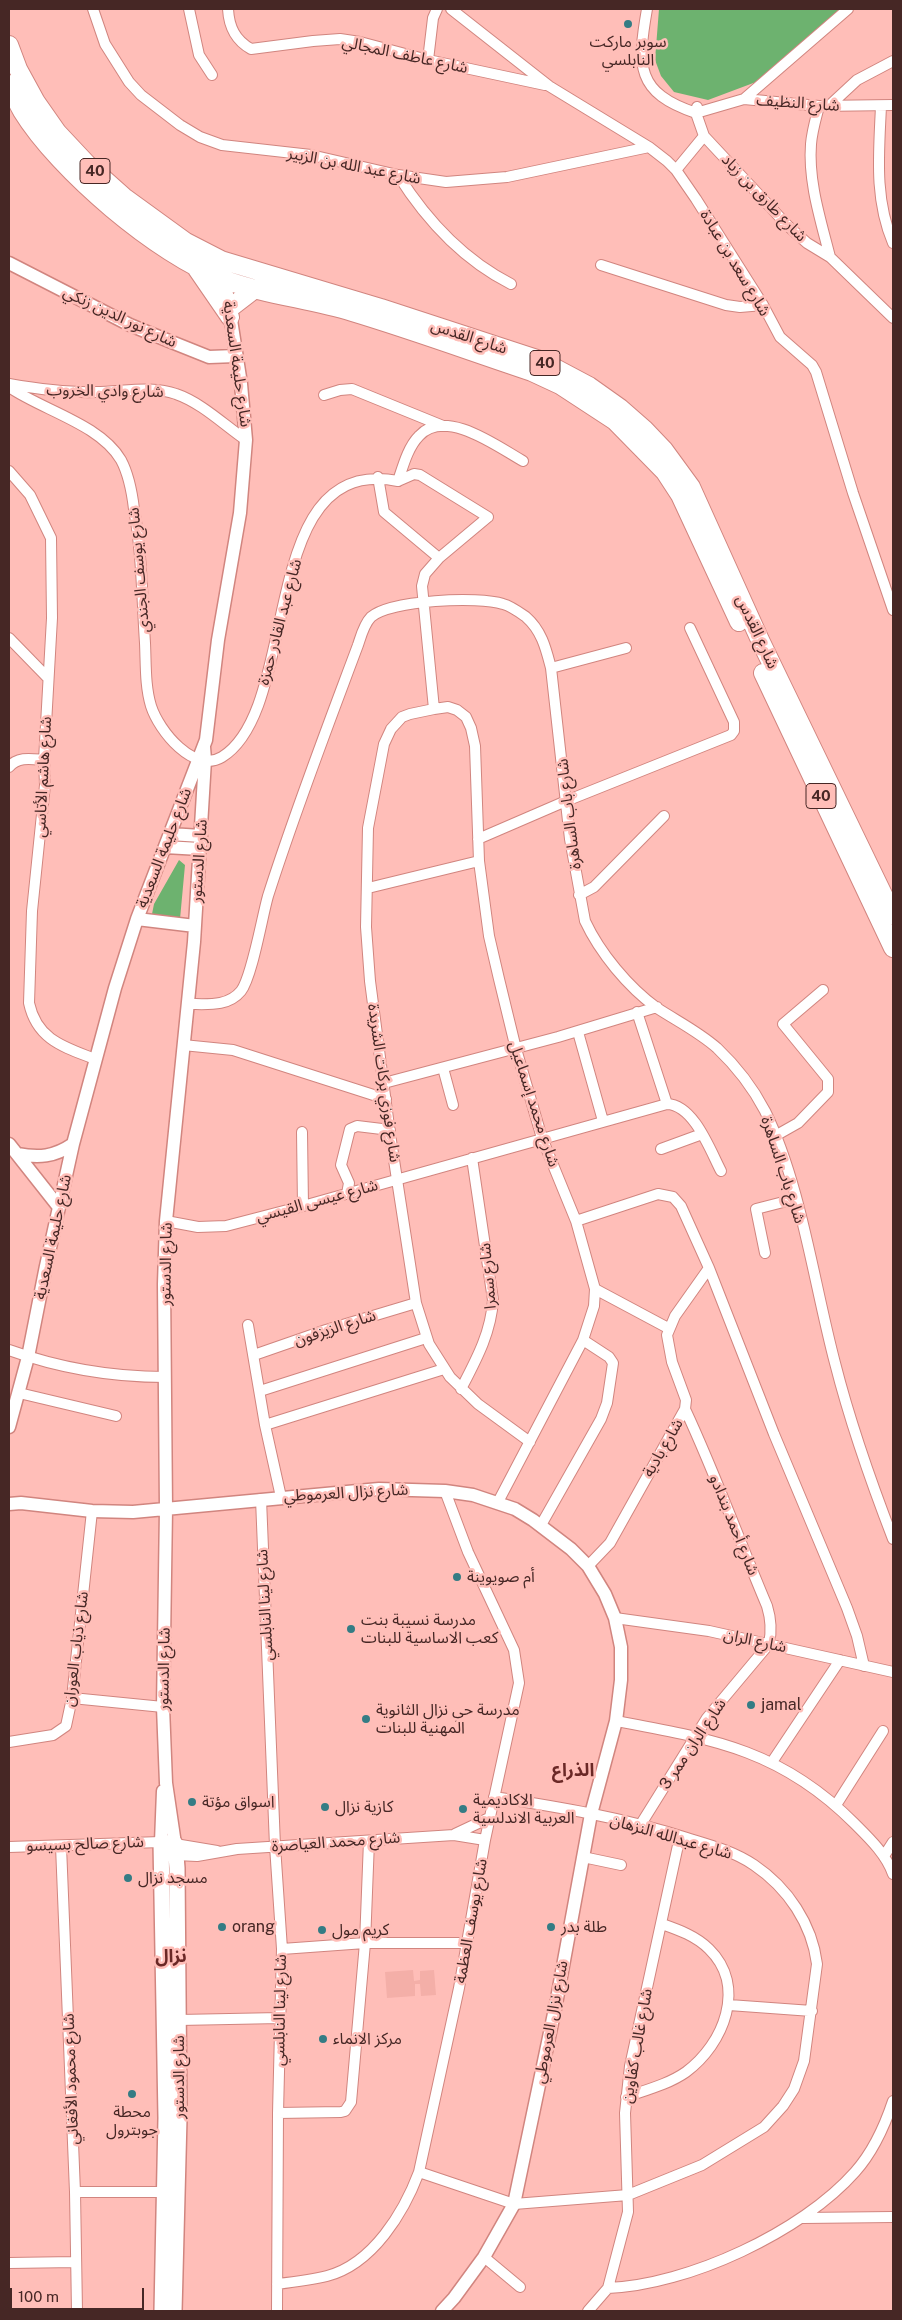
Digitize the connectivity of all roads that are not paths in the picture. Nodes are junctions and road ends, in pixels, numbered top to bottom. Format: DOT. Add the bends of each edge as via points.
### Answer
graph roads {
  1 [pos="93,9"];
  2 [pos="189,9"];
  3 [pos="228,9"];
  4 [pos="437,9"];
  5 [pos="451,9"];
  6 [pos="636,9"];
  7 [pos="848,9"];
  8 [pos="646,13"];
  9 [pos="9,45"];
  10 [pos="428,60"];
  11 [pos="893,61"];
  12 [pos="212,76"];
  13 [pos="9,84"];
  14 [pos="549,86"];
  15 [pos="744,99"];
  16 [pos="893,105"];
  17 [pos="824,106"];
  18 [pos="881,106"];
  19 [pos="699,110"];
  20 [pos="704,136"];
  21 [pos="649,147"];
  22 [pos="676,170"];
  23 [pos="398,175"];
  24 [pos="893,243"];
  25 [pos="830,257"];
  26 [pos="221,260"];
  27 [pos="9,263"];
  28 [pos="601,265"];
  29 [pos="197,269"];
  30 [pos="226,280"];
  31 [pos="511,284"];
  32 [pos="256,288"];
  33 [pos="763,305"];
  34 [pos="230,313"];
  35 [pos="893,318"];
  36 [pos="236,356"];
  37 [pos="9,386"];
  38 [pos="324,395"];
  39 [pos="444,426"];
  40 [pos="246,440"];
  41 [pos="523,461"];
  42 [pos="9,471"];
  43 [pos="378,477"];
  44 [pos="398,481"];
  45 [pos="439,558"];
  46 [pos="422,602"];
  47 [pos="893,610"];
  48 [pos="690,628"];
  49 [pos="9,638"];
  50 [pos="626,648"];
  51 [pos="551,668"];
  52 [pos="48,678"];
  53 [pos="434,709"];
  54 [pos="204,747"];
  55 [pos="44,760"];
  56 [pos="201,760"];
  57 [pos="9,767"];
  58 [pos="566,801"];
  59 [pos="664,816"];
  60 [pos="170,834"];
  61 [pos="201,836"];
  62 [pos="478,839"];
  63 [pos="165,847"];
  64 [pos="200,849"];
  65 [pos="479,861"];
  66 [pos="368,888"];
  67 [pos="579,895"];
  68 [pos="893,916"];
  69 [pos="137,919"];
  70 [pos="195,926"];
  71 [pos="893,948"];
  72 [pos="823,990"];
  73 [pos="188,1004"];
  74 [pos="657,1007"];
  75 [pos="637,1012"];
  76 [pos="578,1032"];
  77 [pos="183,1045"];
  78 [pos="516,1049"];
  79 [pos="96,1060"];
  80 [pos="443,1068"];
  81 [pos="384,1083"];
  82 [pos="386,1098"];
  83 [pos="667,1104"];
  84 [pos="453,1105"];
  85 [pos="603,1121"];
  86 [pos="390,1130"];
  87 [pos="302,1132"];
  88 [pos="702,1134"];
  89 [pos="775,1136"];
  90 [pos="542,1138"];
  91 [pos="73,1144"];
  92 [pos="661,1148"];
  93 [pos="13,1149"];
  94 [pos="472,1158"];
  95 [pos="722,1171"];
  96 [pos="397,1179"];
  97 [pos="347,1194"];
  98 [pos="795,1198"];
  99 [pos="58,1206"];
  100 [pos="303,1206"];
  101 [pos="166,1221"];
  102 [pos="576,1221"];
  103 [pos="765,1253"];
  104 [pos="709,1268"];
  105 [pos="596,1289"];
  106 [pos="416,1303"];
  107 [pos="248,1325"];
  108 [pos="668,1328"];
  109 [pos="426,1338"];
  110 [pos="583,1340"];
  111 [pos="9,1350"];
  112 [pos="254,1355"];
  113 [pos="28,1357"];
  114 [pos="444,1369"];
  115 [pos="165,1377"];
  116 [pos="461,1389"];
  117 [pos="260,1392"];
  118 [pos="19,1394"];
  119 [pos="685,1409"];
  120 [pos="116,1416"];
  121 [pos="265,1425"];
  122 [pos="9,1427"];
  123 [pos="530,1442"];
  124 [pos="445,1491"];
  125 [pos="9,1497"];
  126 [pos="281,1497"];
  127 [pos="260,1498"];
  128 [pos="498,1502"];
  129 [pos="15,1503"];
  130 [pos="166,1509"];
  131 [pos="92,1511"];
  132 [pos="541,1526"];
  133 [pos="893,1539"];
  134 [pos="588,1566"];
  135 [pos="615,1618"];
  136 [pos="769,1644"];
  137 [pos="840,1660"];
  138 [pos="864,1666"];
  139 [pos="893,1672"];
  140 [pos="72,1698"];
  141 [pos="163,1707"];
  142 [pos="616,1721"];
  143 [pos="883,1731"];
  144 [pos="695,1736"];
  145 [pos="9,1742"];
  146 [pos="772,1762"];
  147 [pos="494,1797"];
  148 [pos="836,1805"];
  149 [pos="591,1814"];
  150 [pos="489,1818"];
  151 [pos="641,1824"];
  152 [pos="454,1834"];
  153 [pos="680,1836"];
  154 [pos="485,1840"];
  155 [pos="369,1841"];
  156 [pos="893,1842"];
  157 [pos="60,1846"];
  158 [pos="275,1846"];
  159 [pos="9,1847"];
  160 [pos="168,1848"];
  161 [pos="884,1856"];
  162 [pos="583,1857"];
  163 [pos="621,1866"];
  164 [pos="893,1874"];
  165 [pos="662,1924"];
  166 [pos="365,1943"];
  167 [pos="467,1943"];
  168 [pos="282,1949"];
  169 [pos="729,2005"];
  170 [pos="812,2011"];
  171 [pos="280,2018"];
  172 [pos="179,2020"];
  173 [pos="626,2097"];
  174 [pos="893,2101"];
  175 [pos="278,2113"];
  176 [pos="419,2172"];
  177 [pos="75,2192"];
  178 [pos="163,2192"];
  179 [pos="628,2195"];
  180 [pos="514,2204"];
  181 [pos="893,2217"];
  182 [pos="803,2218"];
  183 [pos="484,2257"];
  184 [pos="75,2262"];
  185 [pos="9,2263"];
  186 [pos="278,2284"];
  187 [pos="520,2288"];
  188 [pos="608,2288"];
  189 [pos="77,2311"];
  190 [pos="162,2311"];
  191 [pos="174,2311"];
  192 [pos="277,2311"];
  193 [pos="442,2311"];
  194 [pos="588,2311"];
  1 -- 23 [label="street, شارع عبد الله بن الزبير" via="106,44 129,82 158,110 200,137 222,145 311,155"];
  2 -- 12 [label="street" via="199,55"];
  3 -- 10 [label="street, شارع عاطف المجالي" via="233,32 251,49 340,39"];
  4 -- 10 [label="street"];
  5 -- 14 [label="street, شارع سعد بن عبادة"];
  6 -- 8 [label="street"];
  7 -- 15 [label="street"];
  8 -- 19 [label="street" via="644,64 647,79 667,101"];
  9 -- 26 [label="highway, شارع القدس / 40" via="36,102 57,132 87,164 171,232"];
  10 -- 14 [label="street, شارع عاطف المجالي"];
  11 -- 17 [label="street" via="857,80"];
  13 -- 29 [label="highway, شارع القدس / 40" via="44,140 80,178 154,241"];
  14 -- 21 [label="street, شارع سعد بن عبادة"];
  15 -- 17 [label="street, شارع النظيف"];
  15 -- 19 [label="street, شارع النظيف"];
  16 -- 18 [label="street, شارع النظيف"];
  17 -- 18 [label="street, شارع النظيف"];
  17 -- 25 [label="street" via="811,143 811,161"];
  18 -- 24 [label="street" via="878,188"];
  19 -- 20 [label="street, شارع طارق بن زياد"];
  20 -- 22 [label="street"];
  20 -- 25 [label="street, شارع طارق بن زياد" via="797,235"];
  21 -- 22 [label="street, شارع سعد بن عبادة"];
  21 -- 23 [label="street, شارع عبد الله بن الزبير" via="488,180 446,182"];
  22 -- 33 [label="street, شارع سعد بن عبادة"];
  23 -- 31 [label="street" via="440,232 476,263"];
  25 -- 35 [label="street, شارع طارق بن زياد"];
  26 -- 30 [label="street, شارع حليمة السعدية"];
  26 -- 68 [label="highway, شارع القدس / 40" via="540,360 589,386 644,429 691,487 760,640"];
  27 -- 36 [label="street, شارع نور الدين زنكي" via="130,325 169,341 209,357"];
  28 -- 33 [label="street" via="726,305"];
  29 -- 30 [label="highway, شارع القدس / 40"];
  29 -- 34 [label="highway"];
  30 -- 32 [label="highway, شارع القدس / 40"];
  30 -- 34 [label="street, شارع حليمة السعدية"];
  32 -- 34 [label="highway"];
  32 -- 71 [label="highway, شارع القدس / 40" via="351,312 532,372 560,385 607,415 649,454 680,495"];
  33 -- 47 [label="street, شارع سعد بن عبادة" via="780,337 816,372"];
  34 -- 36 [label="street, شارع حليمة السعدية"];
  36 -- 40 [label="street, شارع حليمة السعدية" via="242,384"];
  37 -- 40 [label="street, شارع وادي الخروب" via="50,391 148,390 174,393 201,407"];
  37 -- 56 [label="street, شارع يوسف الجندي" via="88,430 114,450 125,468 138,533 146,676 152,708 174,743"];
  38 -- 39 [label="street" via="352,389"];
  39 -- 41 [label="street" via="464,429"];
  39 -- 44 [label="street" via="428,429 419,436"];
  40 -- 54 [label="street, شارع حليمة السعدية" via="240,513"];
  42 -- 52 [label="street, شارع هاشم الأتاسي" via="30,494 51,538 52,618"];
  43 -- 44 [label="street"];
  43 -- 45 [label="street" via="384,512"];
  43 -- 56 [label="street, شارع عبد القادر حمزة" via="352,482 331,497 317,513 291,573 269,672 245,732 227,754 213,760"];
  44 -- 45 [label="street" via="414,474 420,475 488,518"];
  45 -- 46 [label="street" via="424,576"];
  46 -- 51 [label="street, شارع باب الساهرة" via="473,599 513,608 536,629 544,642"];
  46 -- 53 [label="street"];
  46 -- 73 [label="street, شارع باب الساهرة" via="377,614 365,626 276,872 243,988 226,1002"];
  48 -- 58 [label="street" via="734,722 734,731 724,738"];
  49 -- 52 [label="street"];
  50 -- 51 [label="street"];
  51 -- 58 [label="street, شارع باب الساهرة"];
  52 -- 55 [label="street, شارع هاشم الأتاسي"];
  53 -- 62 [label="street, شارع محمد إسماعيل" via="448,707 457,710 466,717 471,728 476,763"];
  53 -- 66 [label="street, شارع فوزي بركات الشريدة" via="402,717 384,744 368,828"];
  54 -- 56 [label="street, شارع الدستور"];
  55 -- 57 [label="street" via="18,760"];
  55 -- 79 [label="street, شارع هاشم الأتاسي" via="44,810 32,911 29,1003 32,1016 46,1035 60,1046"];
  56 -- 60 [label="street, شارع حليمة السعدية"];
  56 -- 61 [label="street, شارع الدستور"];
  58 -- 62 [label="street"];
  58 -- 67 [label="street, شارع باب الساهرة"];
  59 -- 67 [label="street" via="594,887"];
  60 -- 61 [label="street"];
  60 -- 63 [label="street, شارع حليمة السعدية"];
  61 -- 64 [label="street, شارع الدستور"];
  62 -- 65 [label="street, شارع محمد إسماعيل"];
  63 -- 64 [label="street"];
  63 -- 69 [label="street, شارع حليمة السعدية"];
  64 -- 70 [label="street, شارع الدستور"];
  65 -- 66 [label="street"];
  65 -- 78 [label="street, شارع محمد إسماعيل" via="489,936"];
  66 -- 81 [label="street, شارع فوزي بركات الشريدة" via="366,927 370,981"];
  67 -- 74 [label="street, شارع باب الساهرة" via="590,932 624,977"];
  69 -- 70 [label="street"];
  69 -- 79 [label="street, شارع حليمة السعدية"];
  70 -- 73 [label="street, شارع الدستور"];
  72 -- 89 [label="street" via="783,1024 828,1079 828,1092 798,1123"];
  73 -- 77 [label="street, شارع الدستور"];
  74 -- 75 [label="street"];
  74 -- 89 [label="street, شارع باب الساهرة" via="701,1036 736,1068 764,1111"];
  75 -- 76 [label="street"];
  75 -- 83 [label="street"];
  76 -- 78 [label="street"];
  76 -- 85 [label="street"];
  77 -- 82 [label="street" via="233,1050"];
  77 -- 101 [label="street, شارع الدستور"];
  78 -- 80 [label="street"];
  78 -- 90 [label="street, شارع محمد إسماعيل"];
  79 -- 91 [label="street, شارع حليمة السعدية"];
  80 -- 81 [label="street"];
  80 -- 84 [label="street"];
  81 -- 82 [label="street, شارع فوزي بركات الشريدة"];
  82 -- 86 [label="street, شارع فوزي بركات الشريدة"];
  83 -- 85 [label="street, شارع عيسى القيسي"];
  83 -- 88 [label="street" via="675,1104 688,1113"];
  85 -- 90 [label="street, شارع عيسى القيسي"];
  86 -- 96 [label="street, شارع فوزي بركات الشريدة"];
  86 -- 97 [label="street" via="357,1126 350,1129 341,1165 348,1183"];
  87 -- 100 [label="street"];
  88 -- 92 [label="street"];
  88 -- 95 [label="street"];
  89 -- 98 [label="street, شارع باب الساهرة"];
  90 -- 94 [label="street, شارع عيسى القيسي"];
  90 -- 102 [label="street, شارع محمد إسماعيل"];
  91 -- 93 [label="street" via="43,1158"];
  91 -- 99 [label="street, شارع حليمة السعدية"];
  93 -- 99 [label="street"];
  94 -- 96 [label="street, شارع عيسى القيسي"];
  94 -- 116 [label="street, شارع سمرا" via="492,1308 483,1345"];
  96 -- 97 [label="street, شارع عيسى القيسي"];
  96 -- 106 [label="street, شارع فوزي بركات الشريدة"];
  97 -- 100 [label="street, شارع عيسى القيسي"];
  98 -- 103 [label="street" via="756,1209"];
  98 -- 133 [label="street, شارع باب الساهرة" via="839,1378"];
  99 -- 113 [label="street, شارع حليمة السعدية"];
  100 -- 101 [label="street, شارع عيسى القيسي" via="226,1226 198,1227"];
  101 -- 115 [label="street, شارع الدستور"];
  102 -- 104 [label="street" via="658,1194 673,1197 681,1206"];
  102 -- 105 [label="street, شارع محمد إسماعيل"];
  104 -- 108 [label="street"];
  104 -- 138 [label="street" via="847,1608"];
  105 -- 108 [label="street"];
  105 -- 110 [label="street, شارع محمد إسماعيل"];
  106 -- 109 [label="street, شارع فوزي بركات الشريدة"];
  106 -- 112 [label="street, شارع الزيزفون"];
  107 -- 112 [label="street"];
  108 -- 119 [label="street, شارع بادية" via="668,1348 686,1400"];
  109 -- 114 [label="street, شارع فوزي بركات الشريدة"];
  109 -- 117 [label="street"];
  110 -- 123 [label="street, شارع محمد إسماعيل"];
  110 -- 132 [label="street" via="613,1363 608,1403"];
  111 -- 113 [label="street"];
  112 -- 117 [label="street"];
  113 -- 115 [label="street" via="93,1372"];
  113 -- 118 [label="street, شارع حليمة السعدية"];
  114 -- 116 [label="street, شارع فوزي بركات الشريدة"];
  114 -- 121 [label="street"];
  115 -- 130 [label="street, شارع الدستور"];
  116 -- 123 [label="street, شارع فوزي بركات الشريدة"];
  117 -- 121 [label="street"];
  118 -- 120 [label="street"];
  118 -- 122 [label="street, شارع حليمة السعدية"];
  119 -- 134 [label="street, شارع بادية" via="610,1543"];
  119 -- 136 [label="street, شارع أحمد بندادو" via="767,1606 771,1627"];
  121 -- 126 [label="street"];
  123 -- 128 [label="street, شارع محمد إسماعيل"];
  124 -- 126 [label="street, شارع نزال العرموطي" via="379,1488"];
  124 -- 128 [label="street, شارع نزال العرموطي"];
  124 -- 147 [label="street, شارع يوسف العظمة" via="468,1552 507,1633 518,1668 517,1697"];
  125 -- 129 [label="street"];
  126 -- 127 [label="street, شارع نزال العرموطي"];
  127 -- 130 [label="street, شارع نزال العرموطي"];
  127 -- 158 [label="street, شارع لينا النابلسي"];
  128 -- 132 [label="street, شارع نزال العرموطي"];
  129 -- 131 [label="street, شارع نزال العرموطي"];
  130 -- 131 [label="street, شارع نزال العرموطي"];
  130 -- 141 [label="street, شارع الدستور"];
  131 -- 140 [label="street, شارع ذياب العوران"];
  132 -- 134 [label="street, شارع نزال العرموطي"];
  134 -- 135 [label="street, شارع نزال العرموطي"];
  135 -- 136 [label="street, شارع الران"];
  135 -- 142 [label="street, شارع نزال العرموطي" via="621,1647"];
  136 -- 137 [label="street, شارع الران"];
  136 -- 144 [label="street, شارع الران ممر 3" via="714,1708"];
  137 -- 138 [label="street, شارع الران"];
  137 -- 146 [label="street"];
  138 -- 139 [label="street, شارع الران"];
  140 -- 141 [label="street"];
  140 -- 145 [label="street, شارع ذياب العوران" via="66,1726 62,1730"];
  141 -- 160 [label="street, شارع الدستور" via="166,1784 162,1800"];
  142 -- 144 [label="street"];
  142 -- 149 [label="street, شارع نزال العرموطي"];
  143 -- 148 [label="street"];
  144 -- 146 [label="street"];
  144 -- 151 [label="street, شارع الران ممر 3"];
  146 -- 148 [label="street"];
  147 -- 149 [label="street, شارع عبدالله النزهان"];
  147 -- 150 [label="street, شارع يوسف العظمة"];
  148 -- 161 [label="street"];
  149 -- 151 [label="street, شارع عبدالله النزهان"];
  149 -- 162 [label="street, شارع نزال العرموطي"];
  150 -- 152 [label="street, شارع محمد العياصرة"];
  150 -- 154 [label="street, شارع يوسف العظمة"];
  151 -- 153 [label="street, شارع عبدالله النزهان"];
  152 -- 154 [label="street, شارع محمد العياصرة"];
  152 -- 155 [label="street, شارع محمد العياصرة"];
  153 -- 165 [label="street, شارع غالب كفاوين"];
  153 -- 170 [label="street, شارع عبدالله النزهان" via="745,1860 766,1874 785,1893 800,1914 815,1950 817,1964"];
  154 -- 167 [label="street, شارع يوسف العظمة"];
  155 -- 158 [label="street, شارع محمد العياصرة"];
  155 -- 166 [label="street"];
  156 -- 161 [label="street"];
  157 -- 159 [label="street, شارع صالح بسيسو"];
  157 -- 160 [label="street, شارع صالح بسيسو"];
  157 -- 177 [label="street, شارع محمود الأفغاني"];
  158 -- 160 [label="street, شارع محمد العياصرة" via="196,1856"];
  158 -- 168 [label="street, شارع لينا النابلسي"];
  160 -- 172 [label="main road, شارع الدستور"];
  160 -- 178 [label="main road, شارع الدستور"];
  161 -- 164 [label="street"];
  162 -- 163 [label="street"];
  162 -- 180 [label="street, شارع نزال العرموطي"];
  165 -- 169 [label="street" via="695,1938 717,1958 728,1985"];
  165 -- 173 [label="street, شارع غالب كفاوين"];
  166 -- 167 [label="street"];
  166 -- 168 [label="street"];
  166 -- 175 [label="street" via="352,2102 341,2112"];
  167 -- 176 [label="street, شارع يوسف العظمة"];
  168 -- 171 [label="street, شارع لينا النابلسي"];
  169 -- 170 [label="street"];
  169 -- 173 [label="street" via="716,2041 692,2067 667,2082"];
  170 -- 179 [label="street, شارع عبدالله النزهان" via="804,2061 794,2089 764,2127 702,2165"];
  171 -- 172 [label="street"];
  171 -- 175 [label="street, شارع لينا النابلسي"];
  172 -- 191 [label="main road, شارع الدستور"];
  173 -- 179 [label="street, شارع غالب كفاوين"];
  174 -- 182 [label="street" via="874,2144 857,2170"];
  175 -- 186 [label="street, شارع لينا النابلسي"];
  176 -- 180 [label="street, شارع عبدالله النزهان"];
  176 -- 186 [label="street, شارع يوسف العظمة" via="411,2194 389,2230 361,2257 329,2276"];
  177 -- 178 [label="street"];
  177 -- 184 [label="street, شارع محمود الأفغاني"];
  178 -- 190 [label="main road, شارع الدستور"];
  179 -- 180 [label="street, شارع عبدالله النزهان"];
  179 -- 188 [label="street, شارع غالب كفاوين" via="628,2212"];
  180 -- 183 [label="street, شارع نزال العرموطي"];
  181 -- 182 [label="street"];
  182 -- 188 [label="street" via="714,2262 639,2286"];
  183 -- 187 [label="street"];
  183 -- 193 [label="street, شارع نزال العرموطي"];
  184 -- 185 [label="street"];
  184 -- 189 [label="street, شارع محمود الأفغاني"];
  186 -- 192 [label="street, شارع لينا النابلسي"];
  188 -- 194 [label="street"];
}
